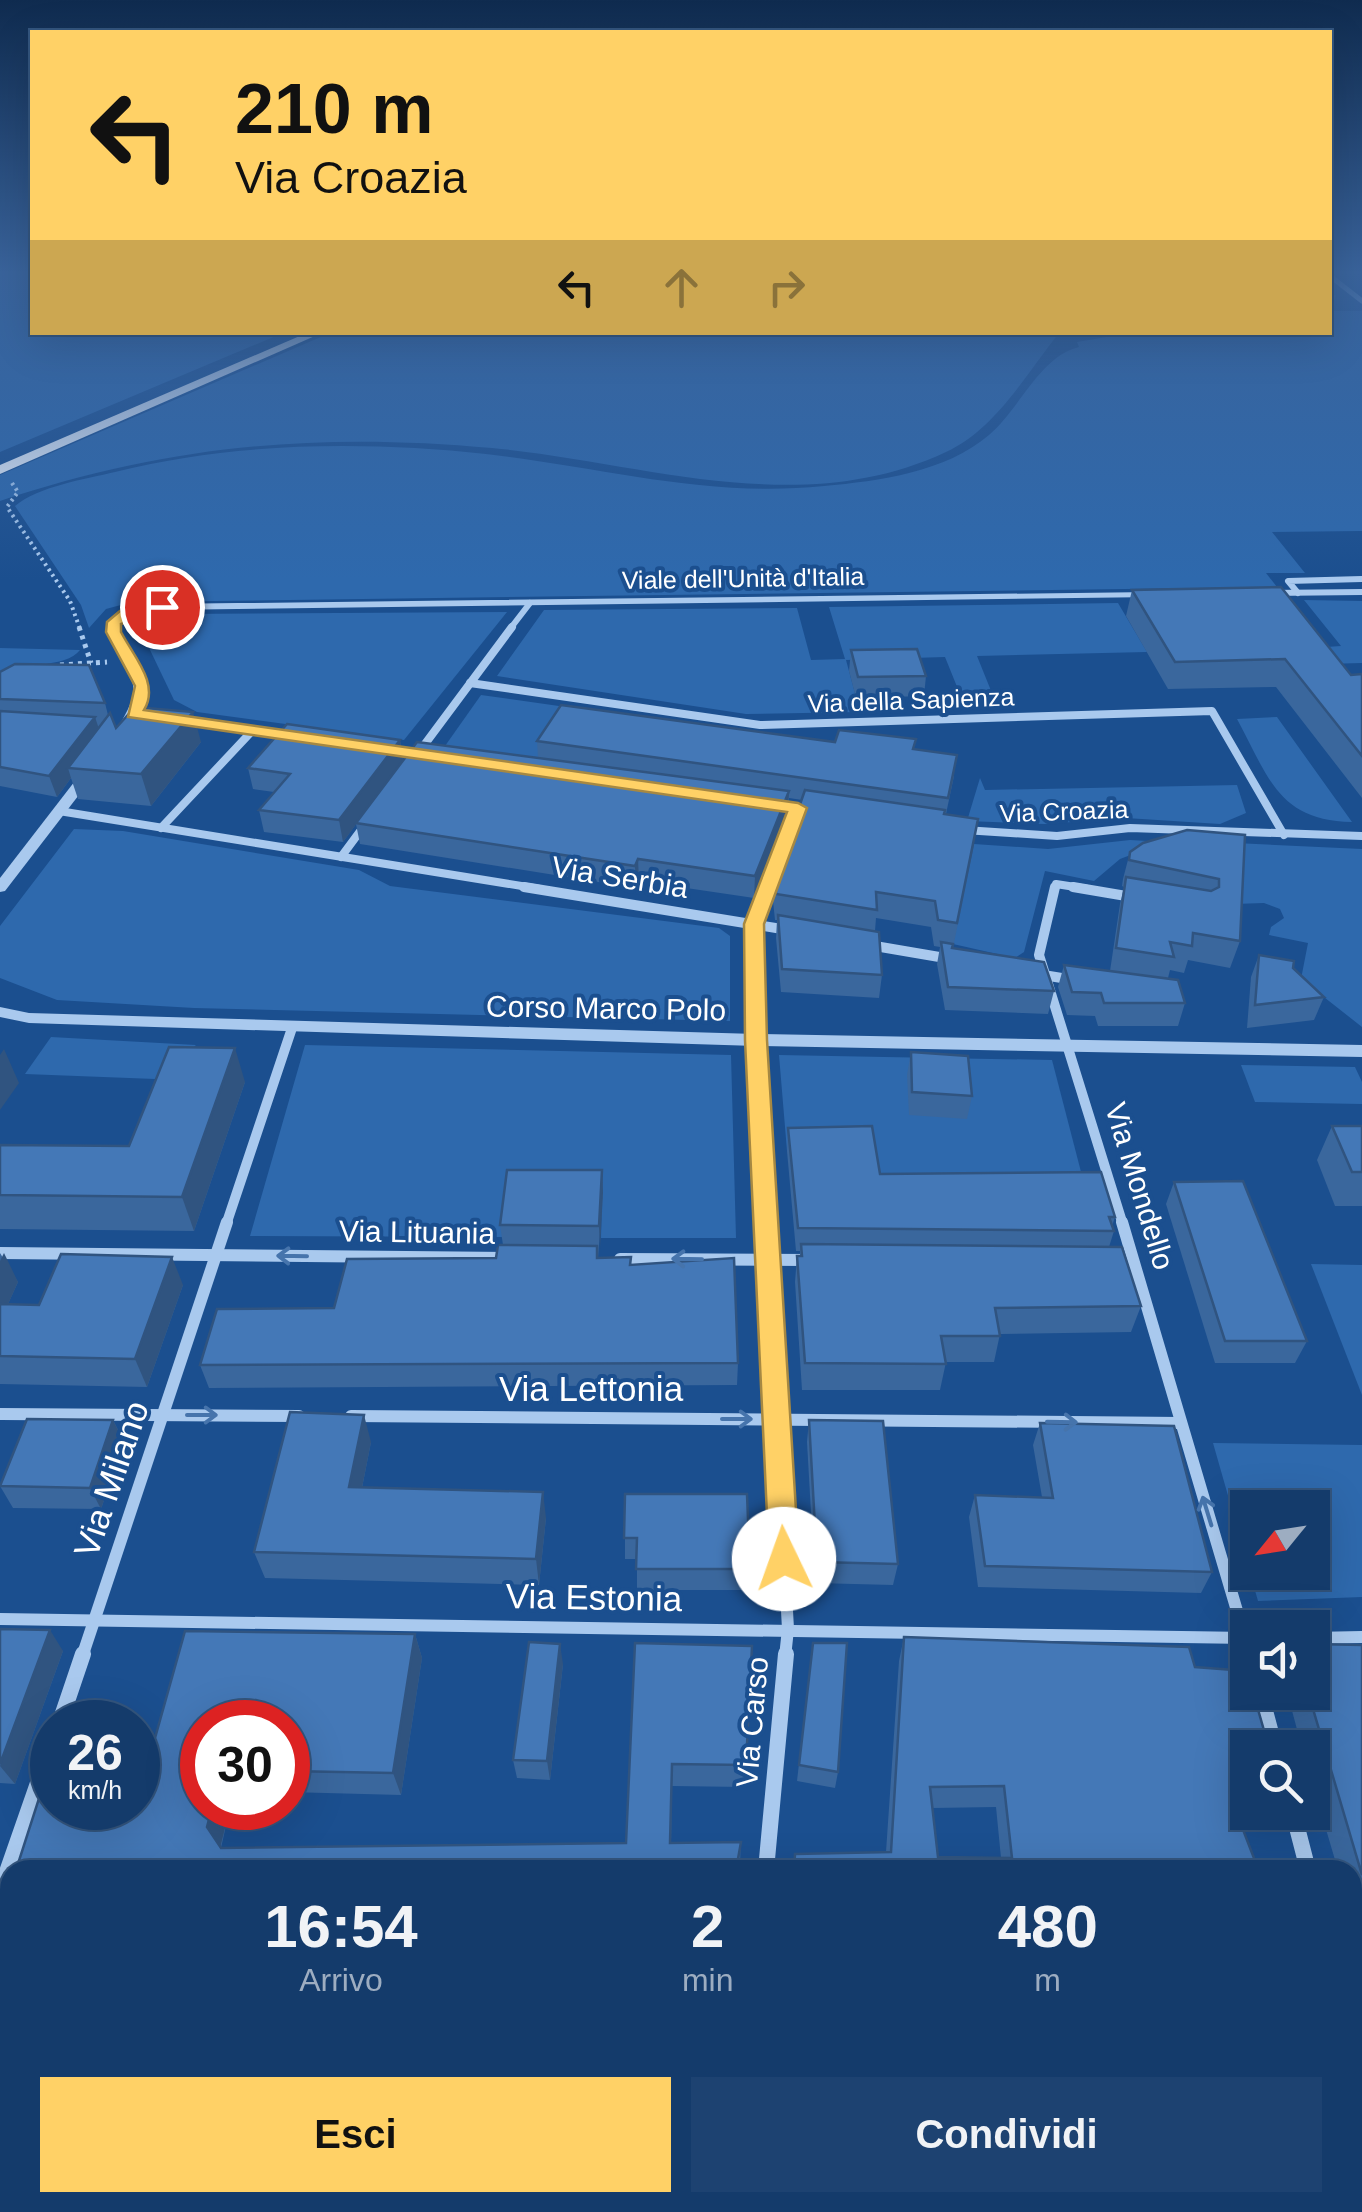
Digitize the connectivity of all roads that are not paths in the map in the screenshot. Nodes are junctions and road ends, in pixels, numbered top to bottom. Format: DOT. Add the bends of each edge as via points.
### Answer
graph roads {
  1 [pos="202,373"];
  2 [pos="225,373"];
  3 [pos="0,459"];
  4 [pos="2,471"];
  5 [pos="1362,580"];
  6 [pos="1362,592"];
  7 [pos="1298,593"];
  8 [pos="1170,594"];
  9 [pos="1248,594"];
  10 [pos="530,602"];
  11 [pos="470,683"];
  12 [pos="134,713"];
  13 [pos="151,716"];
  14 [pos="168,718"];
  15 [pos="253,730"];
  16 [pos="308,738"];
  17 [pos="108,748"];
  18 [pos="399,751"];
  19 [pos="418,754"];
  20 [pos="437,757"];
  21 [pos="96,764"];
  22 [pos="406,769"];
  23 [pos="59,811"];
  24 [pos="816,811"];
  25 [pos="374,813"];
  26 [pos="161,828"];
  27 [pos="959,829"];
  28 [pos="1284,835"];
  29 [pos="1362,836"];
  30 [pos="340,857"];
  31 [pos="0,888"];
  32 [pos="1148,900"];
  33 [pos="754,924"];
  34 [pos="794,931"];
  35 [pos="852,942"];
  36 [pos="970,962"];
  37 [pos="1030,972"];
  38 [pos="1049,976"];
  39 [pos="1084,981"];
  40 [pos="0,1012"];
  41 [pos="29,1018"];
  42 [pos="0,1023"];
  43 [pos="292,1028"];
  44 [pos="756,1040"];
  45 [pos="1069,1046"];
  46 [pos="1362,1051"];
  47 [pos="0,1253"];
  48 [pos="218,1255"];
  49 [pos="513,1258"];
  50 [pos="611,1259"];
  51 [pos="768,1260"];
  52 [pos="826,1261"];
  53 [pos="1115,1264"];
  54 [pos="1134,1264"];
  55 [pos="0,1414"];
  56 [pos="164,1414"];
  57 [pos="314,1416"];
  58 [pos="333,1416"];
  59 [pos="776,1420"];
  60 [pos="1181,1423"];
  61 [pos="1237,1610"];
  62 [pos="0,1619"];
  63 [pos="95,1622"];
  64 [pos="788,1629"];
  65 [pos="1362,1637"];
  66 [pos="1330,1638"];
  67 [pos="1230,1642"];
  68 [pos="68,1700"];
  69 [pos="30,1806"];
  70 [pos="1298,1830"];
  71 [pos="11,1860"];
  72 [pos="767,1860"];
  73 [pos="1305,1860"];
  1 -- 3 [label="main road"];
  2 -- 4 [label="main road"];
  5 -- 7 [label="street" via="1288,581"];
  6 -- 7 [label="street"];
  7 -- 9 [label="street"];
  8 -- 10 [label="street, Viale dell'Unità d'Italia"];
  10 -- 11 [label="street"];
  10 -- 12 [label="street, Viale dell'Unità d'Italia" via="162,607 125,614 113,632 143,686"];
  11 -- 19 [label="street"];
  11 -- 28 [label="street, Via della Sapienza" via="760,724 1212,711"];
  12 -- 13 [label="street"];
  12 -- 17 [label="street"];
  14 -- 15 [label="street"];
  15 -- 16 [label="street"];
  15 -- 26 [label="street"];
  18 -- 19 [label="street"];
  19 -- 20 [label="street"];
  19 -- 22 [label="street"];
  21 -- 23 [label="street"];
  23 -- 26 [label="street, Via Serbia"];
  23 -- 31 [label="street"];
  24 -- 33 [label="street, Via Carso" via="791,807"];
  25 -- 30 [label="street"];
  26 -- 30 [label="street, Via Serbia"];
  27 -- 28 [label="street, Via Croazia" via="1057,836 1130,828"];
  28 -- 29 [label="street, Via Croazia"];
  30 -- 33 [label="street, Via Serbia"];
  32 -- 38 [label="street, Via Mondello" via="1056,884 1039,955"];
  33 -- 34 [label="street, Via Serbia"];
  33 -- 44 [label="street, Via Carso"];
  35 -- 36 [label="street"];
  37 -- 38 [label="street"];
  38 -- 39 [label="street"];
  38 -- 45 [label="street, Via Mondello"];
  40 -- 41 [label="street"];
  41 -- 42 [label="street"];
  41 -- 43 [label="street, Corso Marco Polo"];
  43 -- 44 [label="street, Corso Marco Polo"];
  43 -- 48 [label="street, Via Milano"];
  44 -- 45 [label="street, Corso Marco Polo"];
  44 -- 51 [label="street, Via Carso"];
  45 -- 46 [label="street, Corso Marco Polo"];
  45 -- 54 [label="street, Via Mondello"];
  47 -- 48 [label="street, Via Lituania"];
  49 -- 48 [label="street, Via Lituania, one-way"];
  48 -- 56 [label="street, Via Milano"];
  51 -- 50 [label="street, one-way"];
  51 -- 52 [label="street"];
  51 -- 59 [label="street, Via Carso"];
  53 -- 54 [label="street"];
  54 -- 60 [label="street, Via Mondello"];
  55 -- 56 [label="street"];
  56 -- 57 [label="street, one-way"];
  56 -- 63 [label="street, Via Milano"];
  58 -- 59 [label="street, Via Lettonia, one-way"];
  59 -- 60 [label="street, Via Lettonia, one-way"];
  59 -- 64 [label="street, Via Carso"];
  61 -- 60 [label="street, Via Mondello, one-way"];
  62 -- 63 [label="street, Via Estonia"];
  63 -- 64 [label="street, Via Estonia"];
  63 -- 68 [label="street, Via Milano"];
  64 -- 67 [label="street, Via Estonia"];
  64 -- 72 [label="street, Via Carso"];
  65 -- 66 [label="street"];
  69 -- 71 [label="street"];
  70 -- 73 [label="street"];
}
